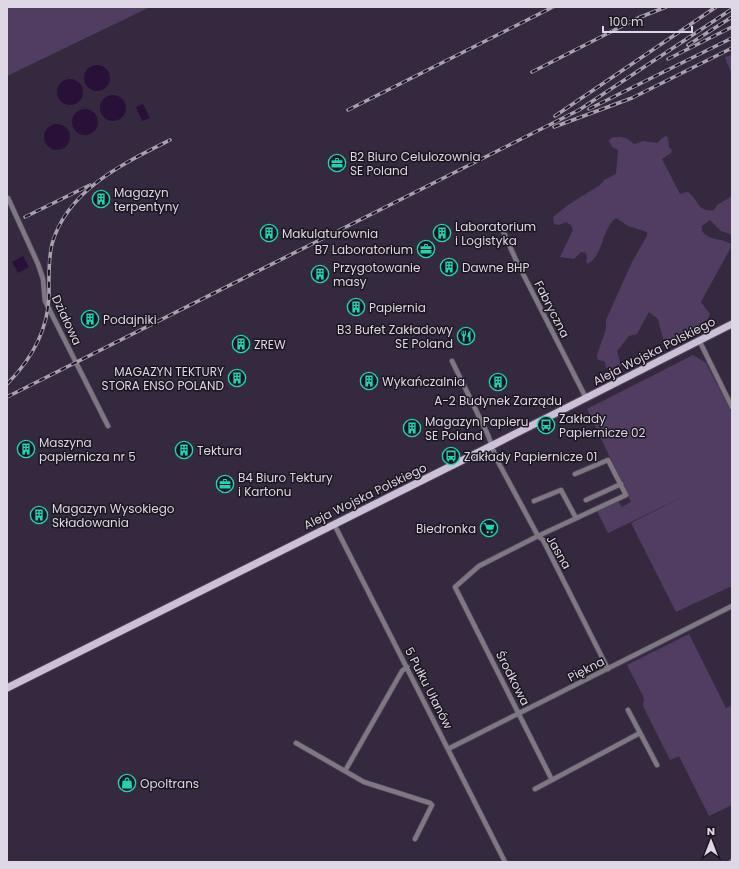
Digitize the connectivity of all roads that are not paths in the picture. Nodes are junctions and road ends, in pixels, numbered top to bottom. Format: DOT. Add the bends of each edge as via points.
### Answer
graph roads {
  1 [pos="8,198"];
  2 [pos="501,230"];
  3 [pos="732,324"];
  4 [pos="699,340"];
  5 [pos="452,360"];
  6 [pos="586,398"];
  7 [pos="732,407"];
  8 [pos="108,426"];
  9 [pos="491,446"];
  10 [pos="575,474"];
  11 [pos="621,484"];
  12 [pos="586,500"];
  13 [pos="534,502"];
  14 [pos="576,518"];
  15 [pos="334,524"];
  16 [pos="538,536"];
  17 [pos="732,606"];
  18 [pos="407,667"];
  19 [pos="608,669"];
  20 [pos="7,688"];
  21 [pos="628,710"];
  22 [pos="519,713"];
  23 [pos="640,733"];
  24 [pos="296,743"];
  25 [pos="448,749"];
  26 [pos="657,765"];
  27 [pos="345,771"];
  28 [pos="552,780"];
  29 [pos="535,789"];
  30 [pos="415,839"];
  31 [pos="505,862"];
  1 -- 8 [label="street, Działowa" via="38,264 43,279 45,301"];
  2 -- 6 [label="street, Fabryczna"];
  3 -- 4 [label="main road, Aleja Wojska Polskiego"];
  4 -- 6 [label="main road, Aleja Wojska Polskiego"];
  4 -- 7 [label="street"];
  5 -- 9 [label="street, Jasna"];
  6 -- 9 [label="main road, Aleja Wojska Polskiego"];
  9 -- 15 [label="main road, Aleja Wojska Polskiego"];
  9 -- 16 [label="street, Jasna"];
  10 -- 11 [label="street" via="607,459"];
  11 -- 12 [label="street"];
  11 -- 14 [label="street" via="626,495"];
  13 -- 14 [label="street" via="561,490"];
  14 -- 16 [label="street"];
  15 -- 18 [label="street, 5 Pułku Ułanów"];
  15 -- 20 [label="main road, Aleja Wojska Polskiego"];
  16 -- 19 [label="street, Jasna" via="543,540"];
  16 -- 22 [label="street, Środkowa" via="479,566 455,587"];
  17 -- 19 [label="street, Piękna"];
  18 -- 25 [label="street, 5 Pułku Ułanów"];
  18 -- 27 [label="street" via="402,671"];
  19 -- 22 [label="street, Piękna"];
  21 -- 23 [label="street"];
  22 -- 25 [label="street, Piękna"];
  22 -- 28 [label="street, Środkowa"];
  23 -- 26 [label="street"];
  23 -- 28 [label="street"];
  24 -- 27 [label="street"];
  25 -- 31 [label="street, 5 Pułku Ułanów"];
  27 -- 30 [label="street" via="369,784 431,804"];
  28 -- 29 [label="street"];
}
